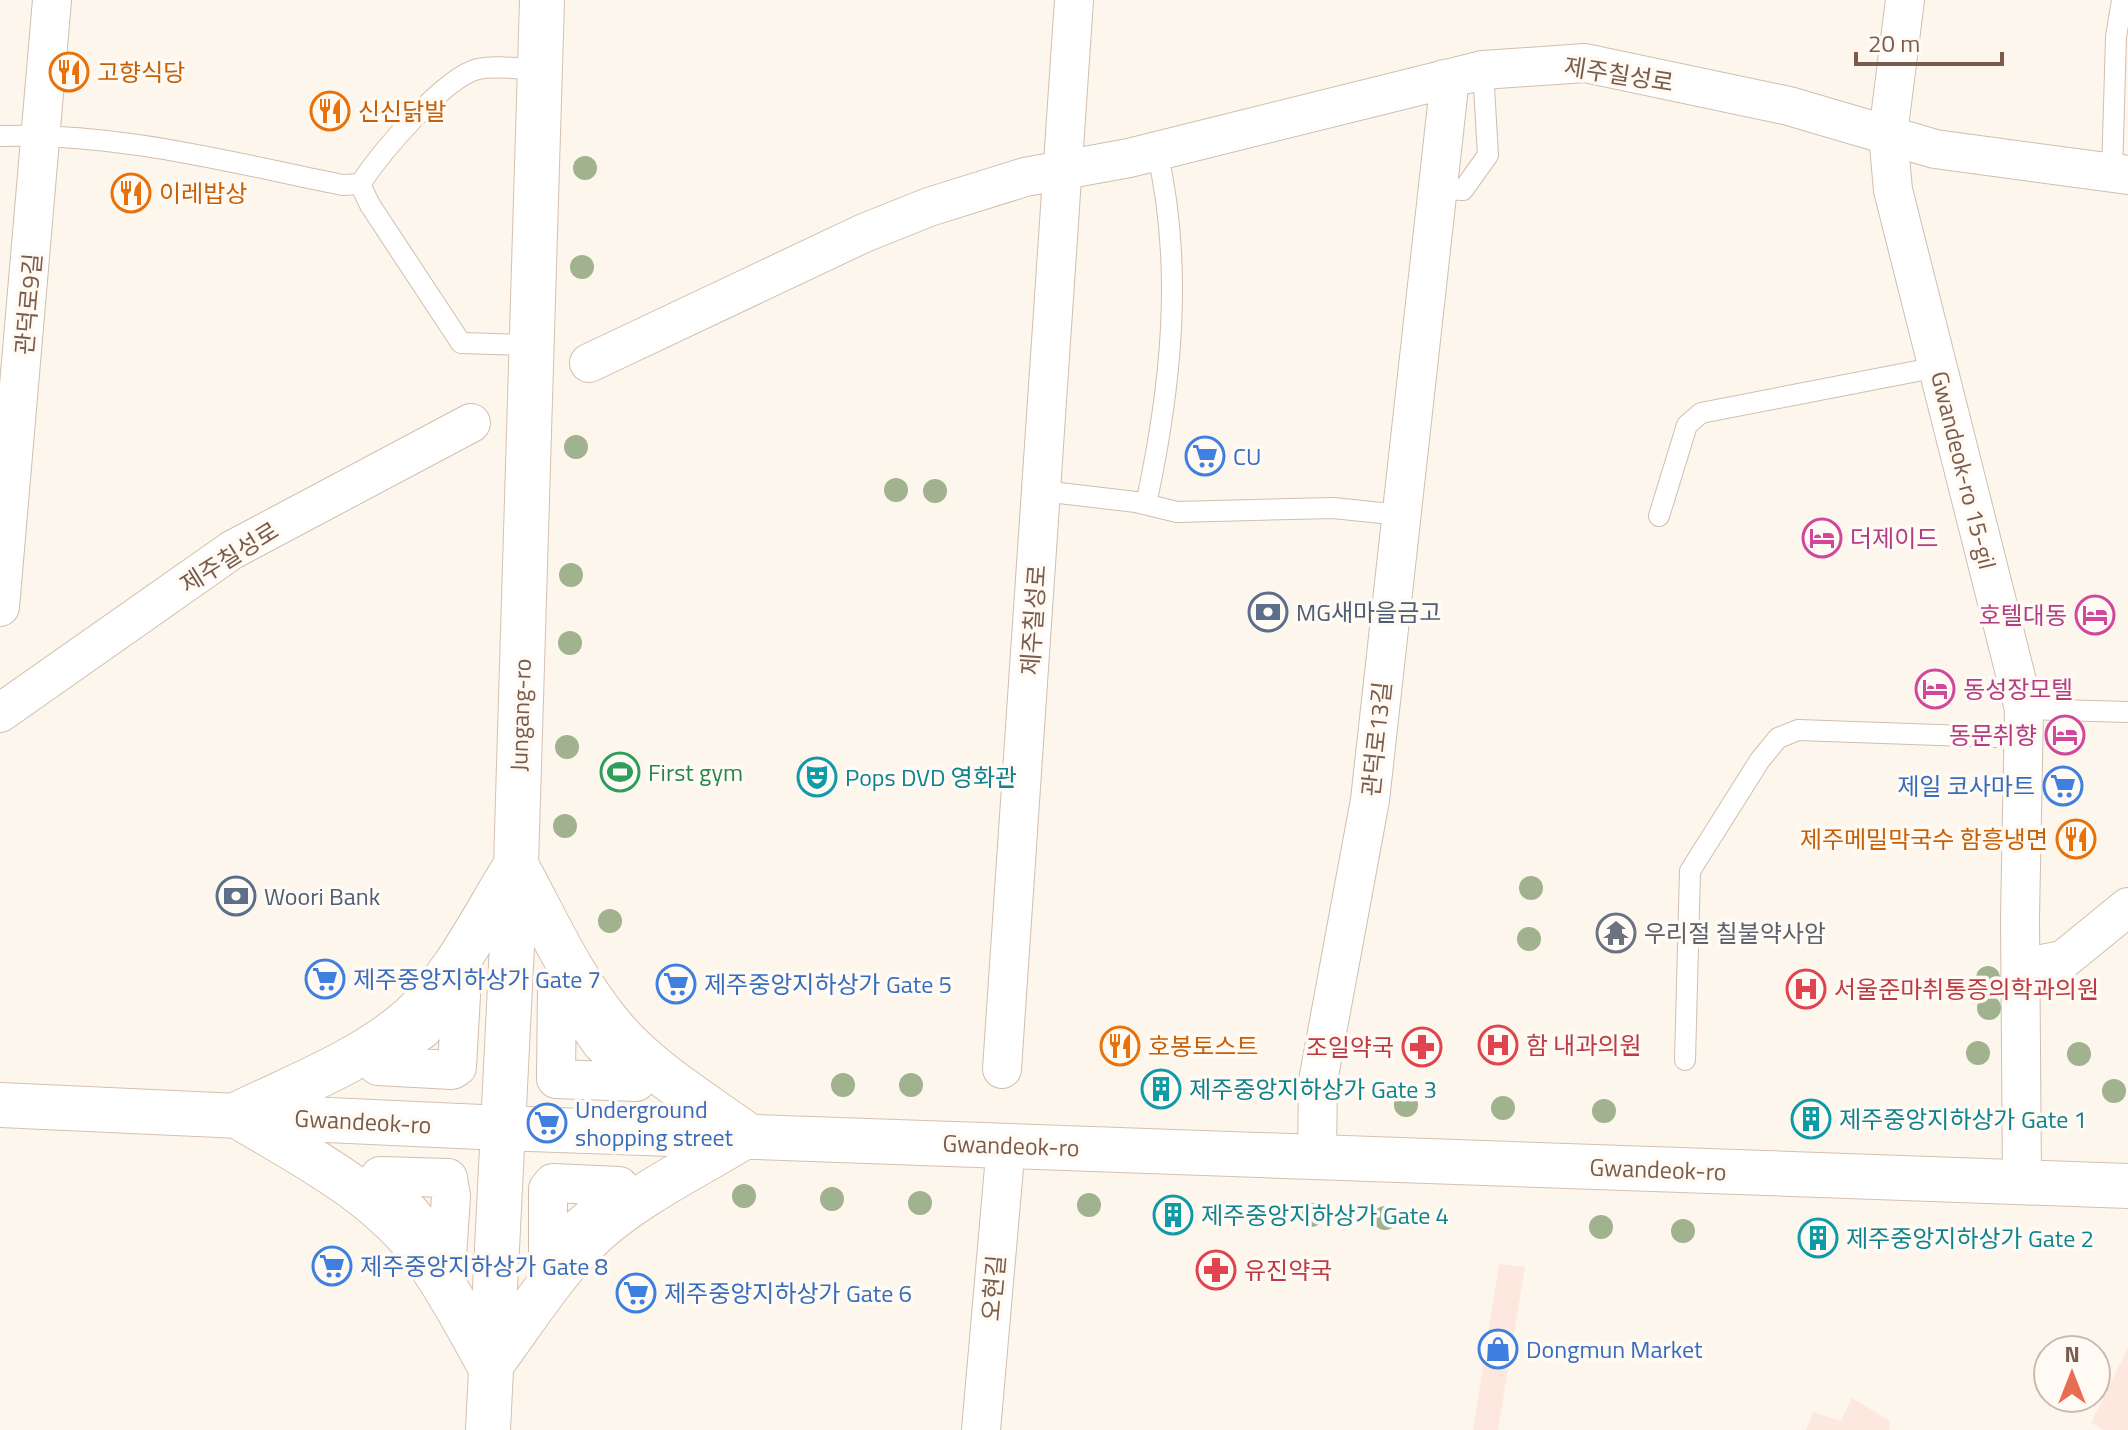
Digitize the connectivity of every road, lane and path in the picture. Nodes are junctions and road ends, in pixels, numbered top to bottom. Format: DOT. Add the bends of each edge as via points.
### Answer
graph roads {
  1 [pos="52,0"];
  2 [pos="542,0"];
  3 [pos="1074,0"];
  4 [pos="1905,0"];
  5 [pos="2122,0"];
  6 [pos="540,70"];
  7 [pos="1483,70"];
  8 [pos="1444,79"];
  9 [pos="1888,134"];
  10 [pos="43,135"];
  11 [pos="0,136"];
  12 [pos="1157,151"];
  13 [pos="1063,171"];
  14 [pos="2120,174"];
  15 [pos="360,184"];
  16 [pos="1438,189"];
  17 [pos="531,345"];
  18 [pos="589,363"];
  19 [pos="1938,367"];
  20 [pos="471,423"];
  21 [pos="1042,491"];
  22 [pos="1146,504"];
  23 [pos="1401,515"];
  24 [pos="1659,516"];
  25 [pos="1,592"];
  26 [pos="2128,712"];
  27 [pos="0,713"];
  28 [pos="2024,724"];
  29 [pos="516,865"];
  30 [pos="2128,907"];
  31 [pos="2021,968"];
  32 [pos="1685,1060"];
  33 [pos="1002,1069"];
  34 [pos="0,1105"];
  35 [pos="236,1115"];
  36 [pos="503,1128"];
  37 [pos="747,1135"];
  38 [pos="1006,1145"];
  39 [pos="1317,1157"];
  40 [pos="2022,1183"];
  41 [pos="2128,1186"];
  42 [pos="490,1366"];
  43 [pos="488,1430"];
  44 [pos="981,1430"];
  1 -- 10 [label="street, 관덕로9길"];
  2 -- 6 [label="main road, Jungang-ro"];
  3 -- 13 [label="street, 제주칠성로"];
  4 -- 9 [label="street, Gwandeok-ro 15-gil"];
  5 -- 14 [label="lane" via="2116,37"];
  6 -- 15 [label="lane" via="480,68 461,76 420,112"];
  6 -- 17 [label="main road, Jungang-ro"];
  7 -- 8 [label="street, 제주칠성로"];
  7 -- 9 [label="street, 제주칠성로" via="1585,63 1789,106"];
  7 -- 16 [label="lane" via="1488,155 1463,190"];
  8 -- 12 [label="street, 제주칠성로"];
  8 -- 16 [label="street, 관덕로13길" via="1448,96"];
  9 -- 14 [label="street, 제주칠성로" via="1935,149"];
  9 -- 19 [label="street, Gwandeok-ro 15-gil" via="1897,209"];
  10 -- 11 [label="lane"];
  10 -- 15 [label="lane" via="152,146 343,185"];
  10 -- 25 [label="street, 관덕로9길"];
  12 -- 13 [label="street, 제주칠성로"];
  12 -- 22 [label="lane" via="1171,276 1171,352 1168,395"];
  13 -- 18 [label="street, 제주칠성로" via="1025,177 864,233"];
  13 -- 21 [label="street, 제주칠성로"];
  15 -- 17 [label="lane" via="461,343"];
  16 -- 23 [label="street, 관덕로13길"];
  17 -- 29 [label="main road, Jungang-ro"];
  19 -- 24 [label="lane" via="1701,413 1687,425"];
  19 -- 28 [label="street, Gwandeok-ro 15-gil"];
  20 -- 27 [label="street, 제주칠성로" via="232,550"];
  21 -- 22 [label="lane"];
  21 -- 33 [label="street, 제주칠성로"];
  22 -- 23 [label="lane" via="1177,512 1333,508"];
  23 -- 39 [label="street, 관덕로13길" via="1370,800 1318,1081"];
  26 -- 28 [label="lane"];
  28 -- 31 [label="street, Gwandeok-ro 15-gil"];
  28 -- 32 [label="lane" via="1798,730 1778,738 1690,871"];
  29 -- 35 [label="main road" via="436,991 410,1018 334,1067"];
  29 -- 36 [label="main road, Jungang-ro"];
  29 -- 37 [label="main road" via="589,998 614,1030"];
  30 -- 31 [label="street" via="2063,960"];
  31 -- 40 [label="street, Gwandeok-ro 15-gil"];
  34 -- 35 [label="main road, Gwandeok-ro"];
  35 -- 36 [label="main road, Gwandeok-ro"];
  35 -- 42 [label="main road" via="326,1169 397,1224 427,1260"];
  36 -- 37 [label="main road, Gwandeok-ro"];
  36 -- 42 [label="main road, Jungang-ro"];
  37 -- 38 [label="main road, Gwandeok-ro"];
  37 -- 42 [label="main road" via="629,1206 596,1232 567,1262"];
  38 -- 39 [label="main road, Gwandeok-ro"];
  38 -- 44 [label="street, 오현길"];
  39 -- 40 [label="main road, Gwandeok-ro"];
  40 -- 41 [label="main road, Gwandeok-ro"];
  42 -- 43 [label="main road, Jungang-ro"];
}
